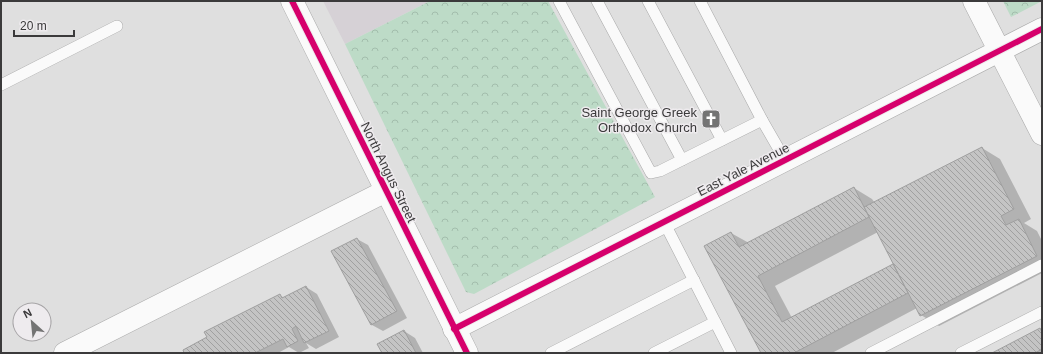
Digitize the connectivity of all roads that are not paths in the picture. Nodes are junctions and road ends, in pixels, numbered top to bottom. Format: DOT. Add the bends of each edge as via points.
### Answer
graph roads {
  1 [pos="292,1"];
  2 [pos="559,1"];
  3 [pos="597,1"];
  4 [pos="648,1"];
  5 [pos="700,1"];
  6 [pos="974,1"];
  7 [pos="117,26"];
  8 [pos="1042,28"];
  9 [pos="999,50"];
  10 [pos="1,85"];
  11 [pos="762,120"];
  12 [pos="1042,134"];
  13 [pos="722,140"];
  14 [pos="682,160"];
  15 [pos="785,160"];
  16 [pos="386,191"];
  17 [pos="664,222"];
  18 [pos="1042,265"];
  19 [pos="694,280"];
  20 [pos="1042,312"];
  21 [pos="715,322"];
  22 [pos="454,329"];
  23 [pos="65,353"];
  24 [pos="467,353"];
  25 [pos="551,353"];
  26 [pos="654,353"];
  27 [pos="731,353"];
  28 [pos="871,353"];
  29 [pos="961,353"];
  1 -- 16 [label="street, North Angus Street"];
  2 -- 14 [label="lane" via="651,172 660,171"];
  3 -- 14 [label="lane"];
  4 -- 13 [label="lane"];
  5 -- 11 [label="lane"];
  6 -- 9 [label="street"];
  7 -- 10 [label="lane"];
  8 -- 9 [label="street, East Yale Avenue"];
  9 -- 12 [label="street"];
  9 -- 15 [label="street, East Yale Avenue"];
  11 -- 13 [label="lane"];
  11 -- 15 [label="lane"];
  13 -- 14 [label="lane"];
  15 -- 17 [label="street, East Yale Avenue"];
  16 -- 22 [label="street, North Angus Street"];
  16 -- 23 [label="street"];
  17 -- 19 [label="lane"];
  17 -- 22 [label="street, East Yale Avenue"];
  18 -- 28 [label="lane"];
  19 -- 21 [label="lane"];
  19 -- 25 [label="lane"];
  20 -- 29 [label="lane"];
  21 -- 26 [label="lane"];
  21 -- 27 [label="lane"];
  22 -- 24 [label="street, North Angus Street"];
}
